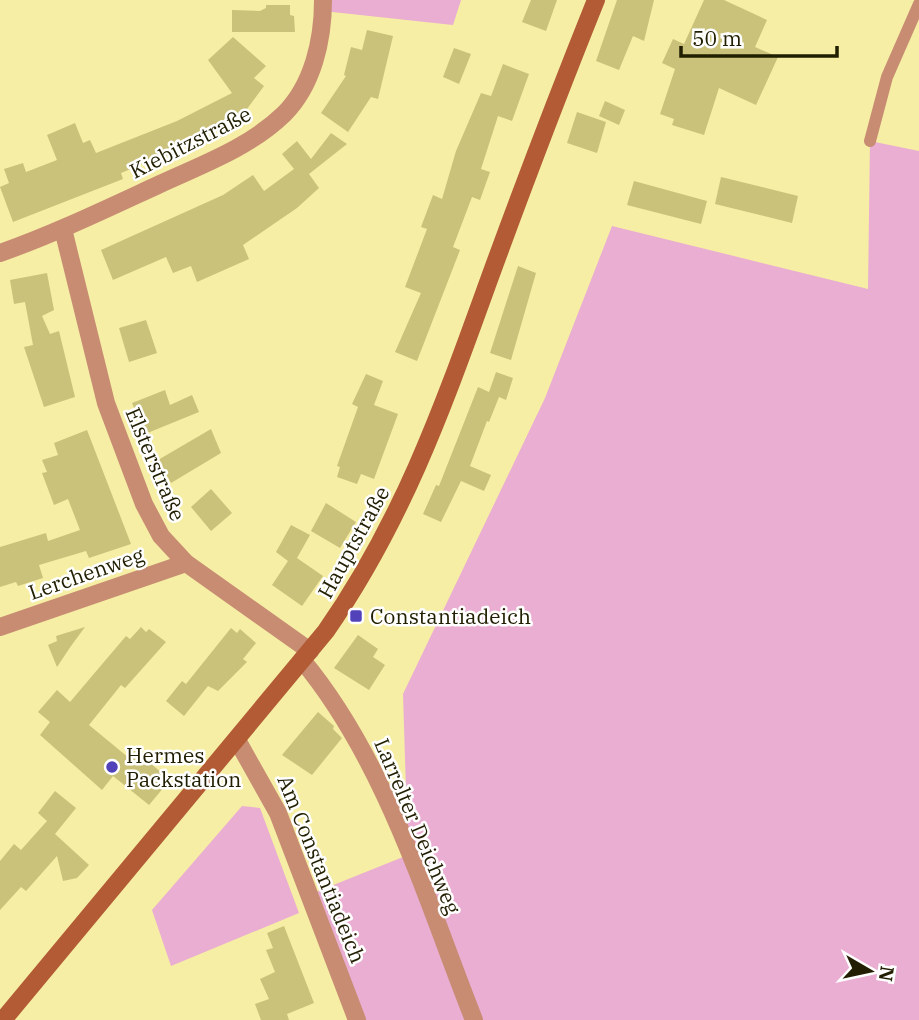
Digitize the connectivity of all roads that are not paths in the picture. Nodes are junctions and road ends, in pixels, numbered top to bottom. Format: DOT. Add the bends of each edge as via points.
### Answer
graph roads {
  1 [pos="323,0"];
  2 [pos="596,0"];
  3 [pos="919,4"];
  4 [pos="870,141"];
  5 [pos="63,229"];
  6 [pos="0,253"];
  7 [pos="186,563"];
  8 [pos="0,627"];
  9 [pos="306,655"];
  10 [pos="236,740"];
  11 [pos="3,1020"];
  12 [pos="357,1020"];
  13 [pos="474,1020"];
  1 -- 5 [label="street, Kiebitzstraße" via="311,70 293,102 264,131 207,163"];
  2 -- 9 [label="street, Hauptstraße" via="436,424 399,509 363,578"];
  3 -- 4 [label="lane" via="887,78"];
  5 -- 6 [label="street, Kiebitzstraße"];
  5 -- 7 [label="street, Elsterstraße" via="116,434 161,536"];
  7 -- 8 [label="street, Lerchenweg"];
  7 -- 9 [label="street, Elsterstraße"];
  9 -- 10 [label="street, Hauptstraße"];
  9 -- 13 [label="street, Larrelter Deichweg" via="381,785"];
  10 -- 11 [label="street, Hauptstraße"];
  10 -- 12 [label="street, Am Constantiadeich" via="278,813"];
}
